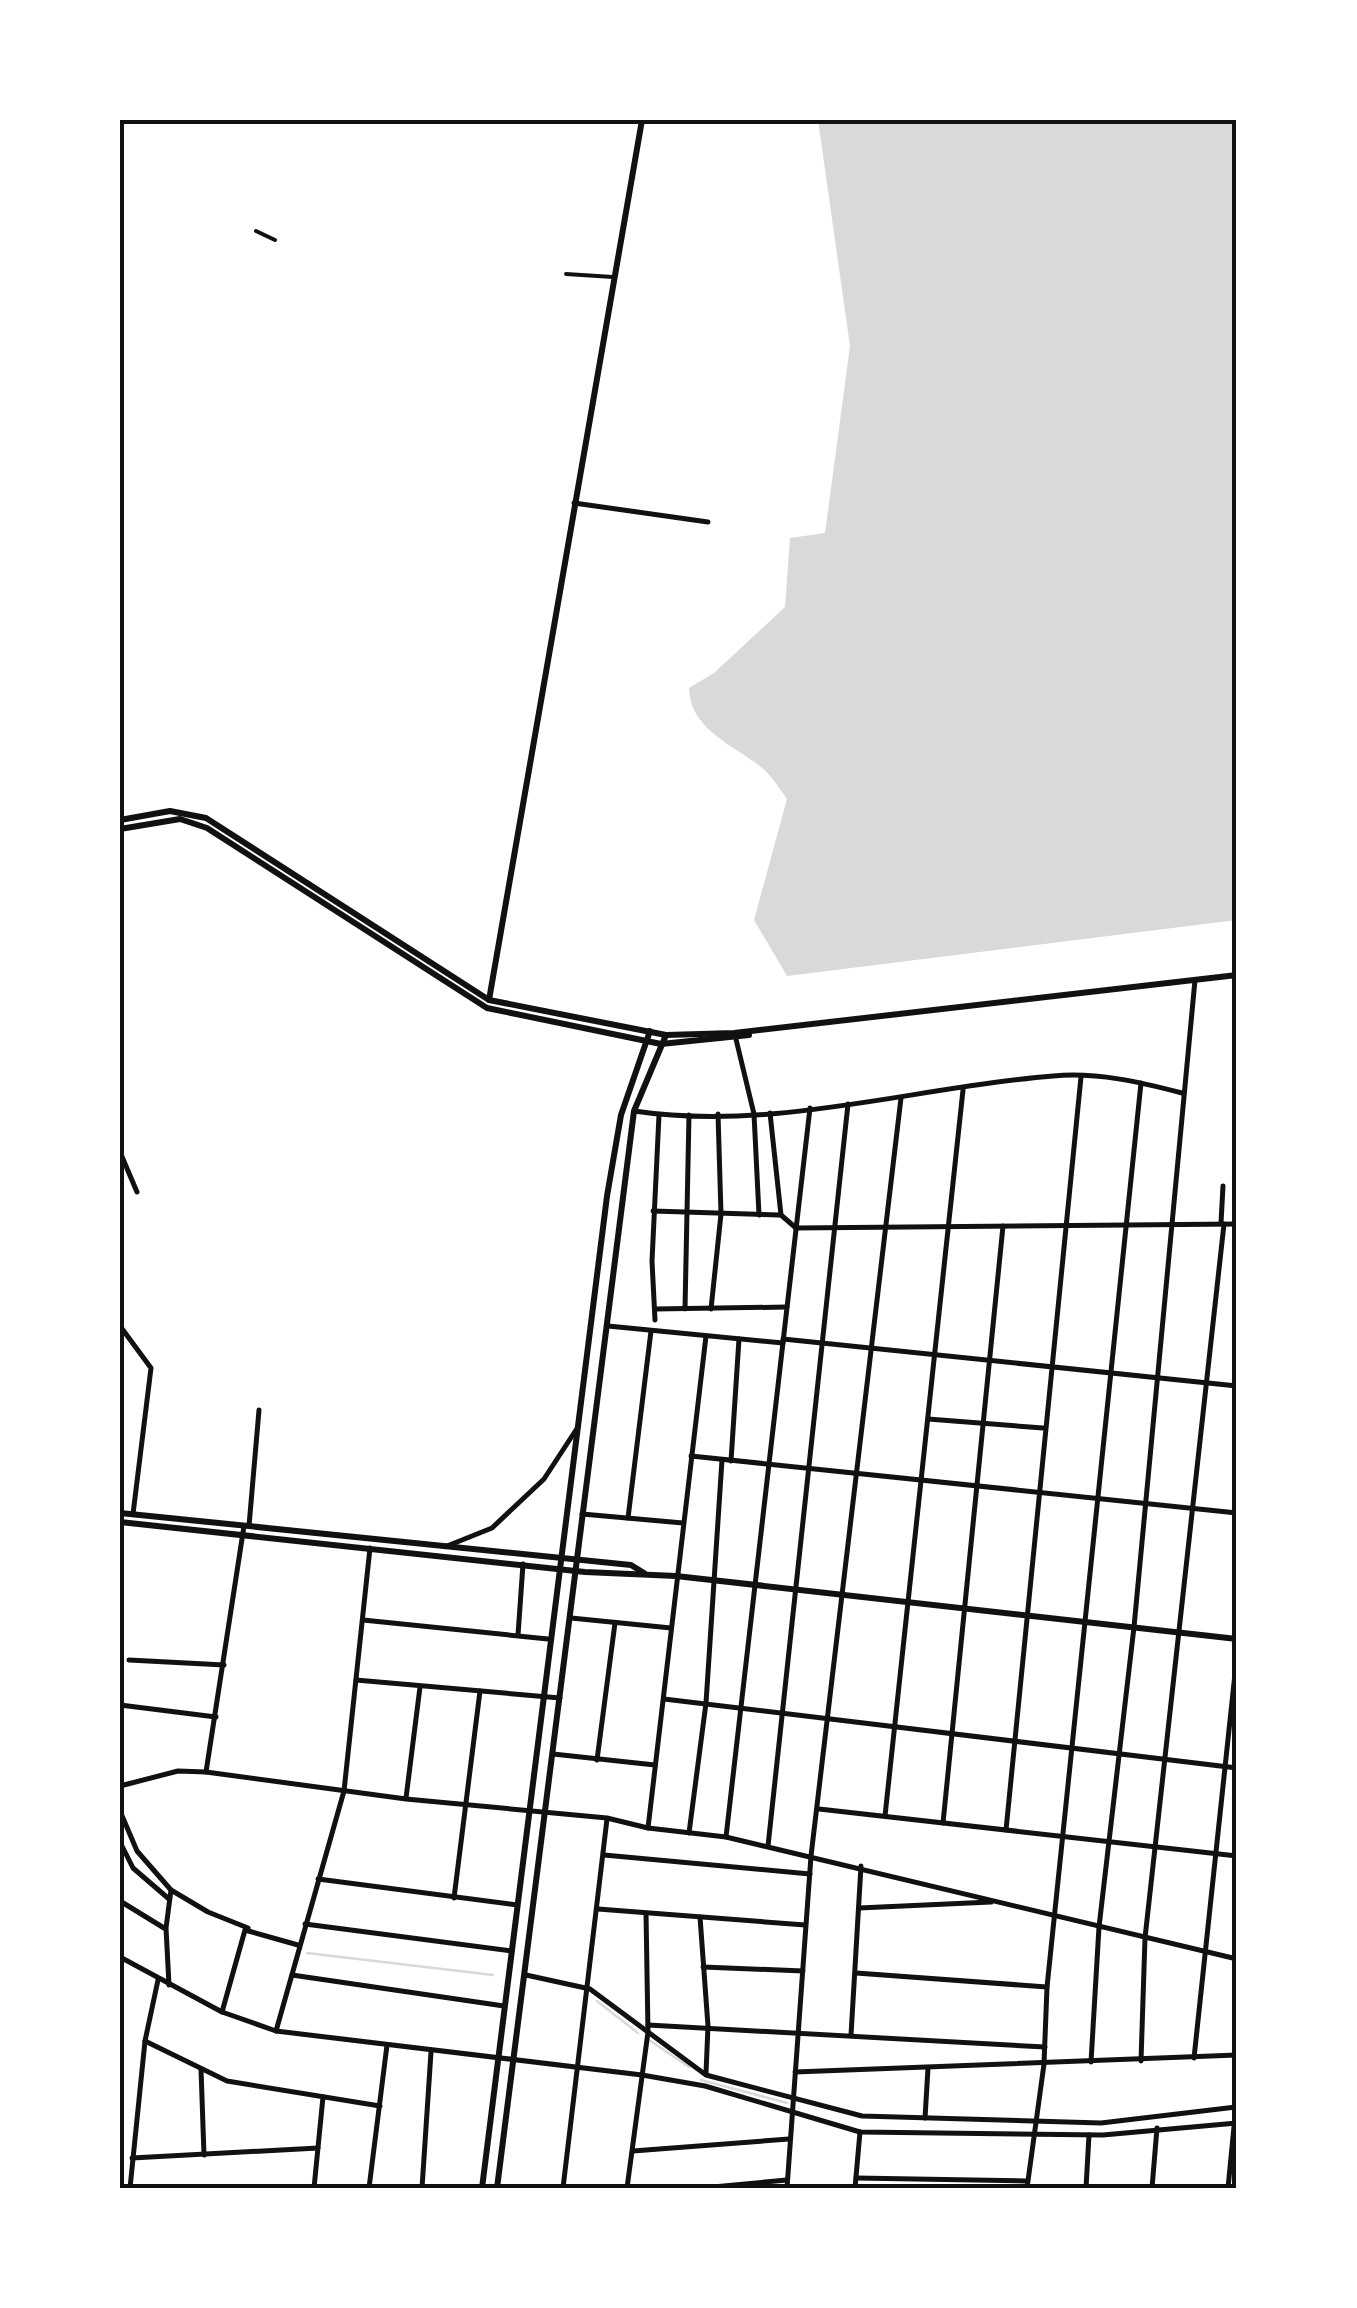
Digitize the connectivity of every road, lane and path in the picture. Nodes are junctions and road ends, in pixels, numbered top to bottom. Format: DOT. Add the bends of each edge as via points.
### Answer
graph roads {
  1 [pos="642,120"];
  2 [pos="256,231"];
  3 [pos="275,240"];
  4 [pos="566,274"];
  5 [pos="617,277"];
  6 [pos="574,503"];
  7 [pos="708,522"];
  8 [pos="120,820"];
  9 [pos="120,829"];
  10 [pos="1237,975"];
  11 [pos="1195,980"];
  12 [pos="489,1000"];
  13 [pos="650,1030"];
  14 [pos="666,1036"];
  15 [pos="735,1036"];
  16 [pos="646,1040"];
  17 [pos="661,1044"];
  18 [pos="1080,1077"];
  19 [pos="1142,1083"];
  20 [pos="963,1090"];
  21 [pos="1182,1094"];
  22 [pos="901,1098"];
  23 [pos="848,1104"];
  24 [pos="810,1108"];
  25 [pos="634,1111"];
  26 [pos="770,1113"];
  27 [pos="689,1114"];
  28 [pos="718,1114"];
  29 [pos="754,1114"];
  30 [pos="659,1115"];
  31 [pos="120,1152"];
  32 [pos="123,1170"];
  33 [pos="1224,1186"];
  34 [pos="137,1192"];
  35 [pos="653,1210"];
  36 [pos="689,1214"];
  37 [pos="721,1214"];
  38 [pos="758,1215"];
  39 [pos="781,1215"];
  40 [pos="1171,1224"];
  41 [pos="1223,1224"];
  42 [pos="1237,1224"];
  43 [pos="1125,1225"];
  44 [pos="1003,1226"];
  45 [pos="1062,1226"];
  46 [pos="886,1227"];
  47 [pos="948,1227"];
  48 [pos="796,1228"];
  49 [pos="834,1228"];
  50 [pos="787,1307"];
  51 [pos="685,1309"];
  52 [pos="711,1309"];
  53 [pos="655,1310"];
  54 [pos="656,1320"];
  55 [pos="120,1326"];
  56 [pos="604,1326"];
  57 [pos="651,1331"];
  58 [pos="706,1336"];
  59 [pos="740,1339"];
  60 [pos="783,1341"];
  61 [pos="822,1343"];
  62 [pos="872,1348"];
  63 [pos="935,1354"];
  64 [pos="990,1360"];
  65 [pos="1049,1366"];
  66 [pos="1112,1373"];
  67 [pos="1155,1377"];
  68 [pos="1208,1382"];
  69 [pos="1237,1386"];
  70 [pos="259,1410"];
  71 [pos="928,1419"];
  72 [pos="984,1421"];
  73 [pos="1043,1428"];
  74 [pos="576,1430"];
  75 [pos="691,1456"];
  76 [pos="722,1460"];
  77 [pos="731,1461"];
  78 [pos="769,1465"];
  79 [pos="809,1469"];
  80 [pos="857,1474"];
  81 [pos="921,1480"];
  82 [pos="977,1486"];
  83 [pos="1037,1492"];
  84 [pos="1099,1499"];
  85 [pos="1145,1504"];
  86 [pos="1194,1509"];
  87 [pos="120,1512"];
  88 [pos="133,1514"];
  89 [pos="582,1514"];
  90 [pos="1237,1514"];
  91 [pos="628,1518"];
  92 [pos="120,1522"];
  93 [pos="683,1523"];
  94 [pos="247,1526"];
  95 [pos="242,1536"];
  96 [pos="444,1547"];
  97 [pos="370,1548"];
  98 [pos="579,1560"];
  99 [pos="558,1563"];
  100 [pos="523,1564"];
  101 [pos="577,1570"];
  102 [pos="645,1574"];
  103 [pos="676,1576"];
  104 [pos="713,1580"];
  105 [pos="755,1585"];
  106 [pos="796,1590"];
  107 [pos="842,1594"];
  108 [pos="908,1602"];
  109 [pos="966,1608"];
  110 [pos="1026,1615"];
  111 [pos="571,1618"];
  112 [pos="363,1620"];
  113 [pos="1086,1622"];
  114 [pos="615,1623"];
  115 [pos="1134,1627"];
  116 [pos="671,1628"];
  117 [pos="1181,1632"];
  118 [pos="518,1635"];
  119 [pos="548,1639"];
  120 [pos="1237,1639"];
  121 [pos="1237,1655"];
  122 [pos="129,1660"];
  123 [pos="224,1665"];
  124 [pos="356,1680"];
  125 [pos="420,1687"];
  126 [pos="480,1692"];
  127 [pos="543,1696"];
  128 [pos="560,1698"];
  129 [pos="664,1699"];
  130 [pos="706,1703"];
  131 [pos="120,1705"];
  132 [pos="741,1708"];
  133 [pos="784,1713"];
  134 [pos="217,1717"];
  135 [pos="828,1718"];
  136 [pos="894,1726"];
  137 [pos="952,1734"];
  138 [pos="1016,1741"];
  139 [pos="1072,1748"];
  140 [pos="554,1754"];
  141 [pos="1119,1754"];
  142 [pos="1168,1759"];
  143 [pos="597,1760"];
  144 [pos="656,1765"];
  145 [pos="1225,1766"];
  146 [pos="1237,1768"];
  147 [pos="206,1772"];
  148 [pos="120,1786"];
  149 [pos="344,1791"];
  150 [pos="406,1799"];
  151 [pos="468,1805"];
  152 [pos="528,1808"];
  153 [pos="818,1809"];
  154 [pos="120,1811"];
  155 [pos="544,1811"];
  156 [pos="885,1816"];
  157 [pos="608,1818"];
  158 [pos="943,1823"];
  159 [pos="648,1828"];
  160 [pos="1006,1830"];
  161 [pos="128,1833"];
  162 [pos="689,1833"];
  163 [pos="1063,1836"];
  164 [pos="726,1837"];
  165 [pos="120,1840"];
  166 [pos="1109,1842"];
  167 [pos="768,1846"];
  168 [pos="1157,1847"];
  169 [pos="1215,1853"];
  170 [pos="604,1855"];
  171 [pos="811,1856"];
  172 [pos="1237,1856"];
  173 [pos="862,1866"];
  174 [pos="810,1874"];
  175 [pos="318,1879"];
  176 [pos="171,1890"];
  177 [pos="454,1898"];
  178 [pos="170,1900"];
  179 [pos="120,1901"];
  180 [pos="996,1902"];
  181 [pos="517,1905"];
  182 [pos="859,1908"];
  183 [pos="598,1909"];
  184 [pos="646,1913"];
  185 [pos="700,1917"];
  186 [pos="1056,1918"];
  187 [pos="305,1924"];
  188 [pos="806,1926"];
  189 [pos="1100,1927"];
  190 [pos="166,1928"];
  191 [pos="248,1928"];
  192 [pos="1145,1938"];
  193 [pos="298,1945"];
  194 [pos="512,1950"];
  195 [pos="1202,1953"];
  196 [pos="120,1957"];
  197 [pos="1237,1958"];
  198 [pos="704,1967"];
  199 [pos="803,1971"];
  200 [pos="856,1973"];
  201 [pos="526,1975"];
  202 [pos="292,1976"];
  203 [pos="158,1980"];
  204 [pos="169,1985"];
  205 [pos="1047,1987"];
  206 [pos="590,1989"];
  207 [pos="504,2006"];
  208 [pos="222,2012"];
  209 [pos="708,2026"];
  210 [pos="648,2028"];
  211 [pos="276,2032"];
  212 [pos="798,2032"];
  213 [pos="850,2035"];
  214 [pos="145,2041"];
  215 [pos="386,2044"];
  216 [pos="1045,2046"];
  217 [pos="431,2052"];
  218 [pos="1237,2055"];
  219 [pos="1194,2058"];
  220 [pos="495,2059"];
  221 [pos="1141,2060"];
  222 [pos="515,2061"];
  223 [pos="1090,2062"];
  224 [pos="1044,2064"];
  225 [pos="202,2068"];
  226 [pos="576,2068"];
  227 [pos="928,2068"];
  228 [pos="795,2072"];
  229 [pos="642,2075"];
  230 [pos="706,2075"];
  231 [pos="1237,2096"];
  232 [pos="323,2097"];
  233 [pos="793,2098"];
  234 [pos="380,2106"];
  235 [pos="1236,2108"];
  236 [pos="792,2111"];
  237 [pos="925,2118"];
  238 [pos="1032,2122"];
  239 [pos="1236,2123"];
  240 [pos="1157,2128"];
  241 [pos="860,2132"];
  242 [pos="1032,2136"];
  243 [pos="1089,2136"];
  244 [pos="790,2139"];
  245 [pos="318,2148"];
  246 [pos="633,2151"];
  247 [pos="204,2155"];
  248 [pos="132,2158"];
  249 [pos="856,2178"];
  250 [pos="787,2180"];
  251 [pos="1027,2184"];
  252 [pos="130,2188"];
  253 [pos="314,2188"];
  254 [pos="369,2188"];
  255 [pos="422,2188"];
  256 [pos="482,2188"];
  257 [pos="498,2188"];
  258 [pos="563,2188"];
  259 [pos="627,2188"];
  260 [pos="702,2188"];
  261 [pos="786,2188"];
  262 [pos="855,2188"];
  263 [pos="1086,2188"];
  264 [pos="1152,2188"];
  265 [pos="1228,2188"];
  1 -- 5 [label="main road"];
  2 -- 3 [label="street"];
  4 -- 5 [label="street"];
  5 -- 6 [label="main road"];
  6 -- 7 [label="street"];
  6 -- 12 [label="main road"];
  8 -- 12 [label="main road" via="170,811 206,818"];
  9 -- 16 [label="main road" via="180,820 207,828 487,1008"];
  10 -- 11 [label="main road"];
  11 -- 15 [label="main road"];
  11 -- 21 [label="street"];
  12 -- 13 [label="main road"];
  13 -- 14 [label="main road"];
  13 -- 16 [label="main road"];
  14 -- 15 [label="main road"];
  14 -- 17 [label="main road"];
  15 -- 17 [label="main road"];
  15 -- 29 [label="street"];
  16 -- 17 [label="main road"];
  16 -- 74 [label="main road" via="621,1114"];
  17 -- 25 [label="main road"];
  18 -- 19 [label="street"];
  18 -- 20 [label="street"];
  18 -- 45 [label="street"];
  19 -- 21 [label="street"];
  19 -- 43 [label="street"];
  20 -- 22 [label="street"];
  20 -- 47 [label="street"];
  21 -- 40 [label="street"];
  22 -- 23 [label="street"];
  22 -- 46 [label="street"];
  23 -- 24 [label="street"];
  23 -- 49 [label="street"];
  24 -- 26 [label="street"];
  24 -- 48 [label="street"];
  25 -- 30 [label="street"];
  25 -- 56 [label="main road"];
  26 -- 29 [label="street"];
  26 -- 39 [label="street"];
  27 -- 28 [label="street"];
  27 -- 30 [label="street"];
  27 -- 36 [label="street"];
  28 -- 29 [label="street"];
  28 -- 37 [label="street"];
  29 -- 38 [label="street"];
  30 -- 35 [label="street"];
  31 -- 32 [label="street"];
  32 -- 34 [label="street"];
  33 -- 41 [label="street"];
  35 -- 36 [label="street"];
  35 -- 53 [label="street"];
  36 -- 37 [label="street"];
  36 -- 51 [label="street"];
  37 -- 38 [label="street"];
  37 -- 52 [label="street"];
  38 -- 39 [label="street"];
  39 -- 48 [label="street"];
  40 -- 41 [label="street"];
  40 -- 43 [label="street"];
  40 -- 67 [label="street"];
  41 -- 42 [label="street"];
  41 -- 68 [label="street"];
  43 -- 45 [label="street"];
  43 -- 66 [label="street"];
  44 -- 45 [label="street"];
  44 -- 47 [label="street"];
  44 -- 64 [label="street"];
  45 -- 65 [label="street"];
  46 -- 47 [label="street"];
  46 -- 49 [label="street"];
  46 -- 62 [label="street"];
  47 -- 63 [label="street"];
  48 -- 49 [label="street"];
  48 -- 50 [label="street"];
  49 -- 61 [label="street"];
  50 -- 52 [label="street"];
  50 -- 60 [label="street"];
  51 -- 52 [label="street"];
  51 -- 53 [label="street"];
  53 -- 54 [label="street"];
  55 -- 88 [label="street" via="149,1363 151,1378"];
  56 -- 57 [label="street"];
  56 -- 89 [label="main road"];
  57 -- 58 [label="street"];
  57 -- 91 [label="street"];
  58 -- 59 [label="street"];
  58 -- 75 [label="street"];
  59 -- 60 [label="street"];
  59 -- 77 [label="street"];
  60 -- 61 [label="street"];
  60 -- 78 [label="street"];
  61 -- 62 [label="street"];
  61 -- 79 [label="street"];
  62 -- 63 [label="street"];
  62 -- 80 [label="street"];
  63 -- 64 [label="street"];
  63 -- 71 [label="street"];
  64 -- 65 [label="street"];
  64 -- 72 [label="street"];
  65 -- 66 [label="street"];
  65 -- 73 [label="street"];
  66 -- 67 [label="street"];
  66 -- 84 [label="street"];
  67 -- 68 [label="street"];
  67 -- 85 [label="street"];
  68 -- 69 [label="street"];
  68 -- 86 [label="street"];
  70 -- 94 [label="street"];
  71 -- 72 [label="street"];
  71 -- 81 [label="street"];
  72 -- 73 [label="street"];
  72 -- 82 [label="street"];
  73 -- 83 [label="street"];
  74 -- 96 [label="street" via="544,1479 492,1528"];
  74 -- 99 [label="main road"];
  75 -- 76 [label="street"];
  75 -- 93 [label="street"];
  76 -- 77 [label="street"];
  76 -- 104 [label="street"];
  77 -- 78 [label="street"];
  78 -- 79 [label="street"];
  78 -- 105 [label="street"];
  79 -- 80 [label="street"];
  79 -- 106 [label="street"];
  80 -- 81 [label="street"];
  80 -- 107 [label="street"];
  81 -- 82 [label="street"];
  81 -- 108 [label="street"];
  82 -- 83 [label="street"];
  82 -- 109 [label="street"];
  83 -- 84 [label="street"];
  83 -- 110 [label="street"];
  84 -- 85 [label="street"];
  84 -- 113 [label="street"];
  85 -- 86 [label="street"];
  85 -- 115 [label="street"];
  86 -- 90 [label="street"];
  86 -- 117 [label="street"];
  87 -- 88 [label="main road"];
  88 -- 94 [label="main road"];
  89 -- 91 [label="street"];
  89 -- 98 [label="main road"];
  91 -- 93 [label="street"];
  92 -- 95 [label="main road"];
  93 -- 103 [label="street"];
  94 -- 95 [label="street"];
  94 -- 96 [label="main road"];
  95 -- 97 [label="main road"];
  95 -- 123 [label="street"];
  96 -- 99 [label="main road"];
  97 -- 100 [label="main road"];
  97 -- 112 [label="street"];
  98 -- 99 [label="main road"];
  98 -- 101 [label="main road"];
  98 -- 102 [label="main road" via="630,1565"];
  99 -- 100 [label="main road"];
  99 -- 101 [label="main road"];
  99 -- 119 [label="main road"];
  100 -- 118 [label="street"];
  101 -- 102 [label="main road"];
  101 -- 111 [label="main road"];
  102 -- 103 [label="main road"];
  103 -- 104 [label="main road"];
  103 -- 116 [label="street"];
  104 -- 105 [label="main road"];
  104 -- 130 [label="street"];
  105 -- 106 [label="main road"];
  105 -- 132 [label="street"];
  106 -- 107 [label="main road"];
  106 -- 133 [label="street"];
  107 -- 108 [label="main road"];
  107 -- 135 [label="street"];
  108 -- 109 [label="main road"];
  108 -- 136 [label="street"];
  109 -- 110 [label="main road"];
  109 -- 137 [label="street"];
  110 -- 113 [label="main road"];
  110 -- 138 [label="street"];
  111 -- 114 [label="street"];
  111 -- 128 [label="main road"];
  112 -- 118 [label="street"];
  112 -- 124 [label="street"];
  113 -- 115 [label="main road"];
  113 -- 139 [label="street"];
  114 -- 116 [label="street"];
  114 -- 143 [label="street"];
  115 -- 117 [label="main road"];
  115 -- 141 [label="street"];
  116 -- 129 [label="street"];
  117 -- 120 [label="main road"];
  117 -- 142 [label="street"];
  118 -- 119 [label="street"];
  119 -- 127 [label="main road"];
  121 -- 145 [label="street"];
  122 -- 123 [label="street"];
  123 -- 134 [label="street"];
  124 -- 125 [label="street"];
  124 -- 149 [label="street"];
  125 -- 126 [label="street"];
  125 -- 150 [label="street"];
  126 -- 127 [label="street"];
  126 -- 151 [label="street"];
  127 -- 128 [label="street"];
  127 -- 152 [label="main road"];
  128 -- 140 [label="main road"];
  129 -- 130 [label="street"];
  129 -- 144 [label="street"];
  130 -- 132 [label="street"];
  130 -- 162 [label="street"];
  131 -- 134 [label="street"];
  132 -- 133 [label="street"];
  132 -- 164 [label="street"];
  133 -- 135 [label="street"];
  133 -- 167 [label="street"];
  134 -- 147 [label="street"];
  135 -- 136 [label="street"];
  135 -- 153 [label="street"];
  136 -- 137 [label="street"];
  136 -- 156 [label="street"];
  137 -- 138 [label="street"];
  137 -- 158 [label="street"];
  138 -- 139 [label="street"];
  138 -- 160 [label="street"];
  139 -- 141 [label="street"];
  139 -- 163 [label="street"];
  140 -- 143 [label="street"];
  140 -- 155 [label="main road"];
  141 -- 142 [label="street"];
  141 -- 166 [label="street"];
  142 -- 145 [label="street"];
  142 -- 168 [label="street"];
  143 -- 144 [label="street"];
  144 -- 159 [label="street"];
  145 -- 146 [label="street"];
  145 -- 169 [label="street"];
  147 -- 148 [label="street" via="178,1771"];
  147 -- 149 [label="street"];
  149 -- 150 [label="street"];
  149 -- 175 [label="street"];
  150 -- 151 [label="street"];
  151 -- 152 [label="street"];
  151 -- 177 [label="street"];
  152 -- 155 [label="street"];
  152 -- 181 [label="main road"];
  153 -- 156 [label="street"];
  153 -- 171 [label="street"];
  154 -- 161 [label="street"];
  155 -- 157 [label="street"];
  155 -- 201 [label="main road"];
  156 -- 158 [label="street"];
  157 -- 159 [label="street"];
  157 -- 170 [label="street"];
  158 -- 160 [label="street"];
  159 -- 162 [label="street"];
  160 -- 163 [label="street"];
  161 -- 165 [label="street"];
  161 -- 176 [label="street"];
  162 -- 164 [label="street"];
  163 -- 166 [label="street"];
  163 -- 186 [label="street"];
  164 -- 167 [label="street"];
  165 -- 178 [label="street" via="142,1878"];
  166 -- 168 [label="street"];
  166 -- 189 [label="street"];
  167 -- 171 [label="street"];
  168 -- 169 [label="street"];
  168 -- 192 [label="street"];
  169 -- 172 [label="street"];
  169 -- 195 [label="street"];
  170 -- 174 [label="street"];
  170 -- 183 [label="street"];
  171 -- 173 [label="street"];
  171 -- 174 [label="street"];
  173 -- 180 [label="street"];
  173 -- 182 [label="street"];
  174 -- 188 [label="street"];
  175 -- 177 [label="street"];
  175 -- 187 [label="street"];
  176 -- 178 [label="street"];
  176 -- 191 [label="street"];
  177 -- 181 [label="street"];
  178 -- 190 [label="street"];
  179 -- 190 [label="street"];
  180 -- 182 [label="street"];
  180 -- 186 [label="street"];
  181 -- 194 [label="main road"];
  182 -- 200 [label="street"];
  183 -- 184 [label="street"];
  183 -- 206 [label="street"];
  184 -- 185 [label="street"];
  184 -- 210 [label="street"];
  185 -- 188 [label="street"];
  185 -- 198 [label="street"];
  186 -- 189 [label="street"];
  186 -- 205 [label="street"];
  187 -- 193 [label="street"];
  187 -- 194 [label="street"];
  188 -- 199 [label="street"];
  189 -- 192 [label="street"];
  189 -- 223 [label="street"];
  190 -- 204 [label="street"];
  191 -- 193 [label="street"];
  191 -- 208 [label="street"];
  192 -- 195 [label="street"];
  192 -- 221 [label="street"];
  193 -- 202 [label="street"];
  194 -- 207 [label="main road"];
  195 -- 197 [label="street"];
  195 -- 219 [label="street"];
  196 -- 203 [label="street"];
  198 -- 199 [label="street"];
  198 -- 209 [label="street"];
  199 -- 212 [label="street"];
  200 -- 205 [label="street"];
  200 -- 213 [label="street"];
  201 -- 206 [label="street"];
  201 -- 222 [label="main road"];
  202 -- 207 [label="street"];
  202 -- 211 [label="street"];
  203 -- 204 [label="street"];
  203 -- 214 [label="street"];
  204 -- 208 [label="street"];
  205 -- 216 [label="street"];
  206 -- 210 [label="street"];
  206 -- 226 [label="street"];
  207 -- 220 [label="main road"];
  208 -- 211 [label="street"];
  209 -- 210 [label="street"];
  209 -- 212 [label="street"];
  209 -- 230 [label="street"];
  210 -- 229 [label="street"];
  210 -- 230 [label="street"];
  211 -- 215 [label="street"];
  212 -- 213 [label="street"];
  212 -- 228 [label="street"];
  213 -- 216 [label="street"];
  214 -- 225 [label="street"];
  214 -- 248 [label="street"];
  215 -- 217 [label="street"];
  215 -- 234 [label="street"];
  216 -- 224 [label="street"];
  217 -- 220 [label="street"];
  217 -- 255 [label="street"];
  218 -- 219 [label="street"];
  219 -- 221 [label="street"];
  220 -- 222 [label="street"];
  220 -- 256 [label="main road"];
  221 -- 223 [label="street"];
  222 -- 226 [label="street"];
  222 -- 257 [label="main road"];
  223 -- 224 [label="street"];
  224 -- 227 [label="street"];
  224 -- 238 [label="street"];
  225 -- 232 [label="street" via="227,2081"];
  225 -- 247 [label="street"];
  226 -- 229 [label="street"];
  226 -- 258 [label="street"];
  227 -- 228 [label="street"];
  227 -- 237 [label="street"];
  228 -- 233 [label="street"];
  229 -- 236 [label="street"];
  229 -- 246 [label="street"];
  230 -- 233 [label="street"];
  231 -- 235 [label="street"];
  232 -- 234 [label="street"];
  232 -- 245 [label="street"];
  233 -- 236 [label="street"];
  233 -- 237 [label="street" via="862,2116"];
  234 -- 254 [label="street"];
  235 -- 238 [label="street" via="1101,2123"];
  235 -- 239 [label="street"];
  236 -- 241 [label="street"];
  236 -- 244 [label="street"];
  237 -- 238 [label="street"];
  238 -- 242 [label="street"];
  239 -- 240 [label="street"];
  239 -- 265 [label="street"];
  240 -- 243 [label="street"];
  240 -- 264 [label="street"];
  241 -- 242 [label="street"];
  241 -- 249 [label="street"];
  242 -- 243 [label="street"];
  242 -- 251 [label="street"];
  243 -- 263 [label="street"];
  244 -- 246 [label="street"];
  244 -- 250 [label="street"];
  245 -- 247 [label="street"];
  245 -- 253 [label="street"];
  246 -- 259 [label="street"];
  247 -- 248 [label="street"];
  248 -- 252 [label="street"];
  249 -- 251 [label="street"];
  249 -- 262 [label="street"];
  250 -- 260 [label="street"];
  250 -- 261 [label="street"];
}
